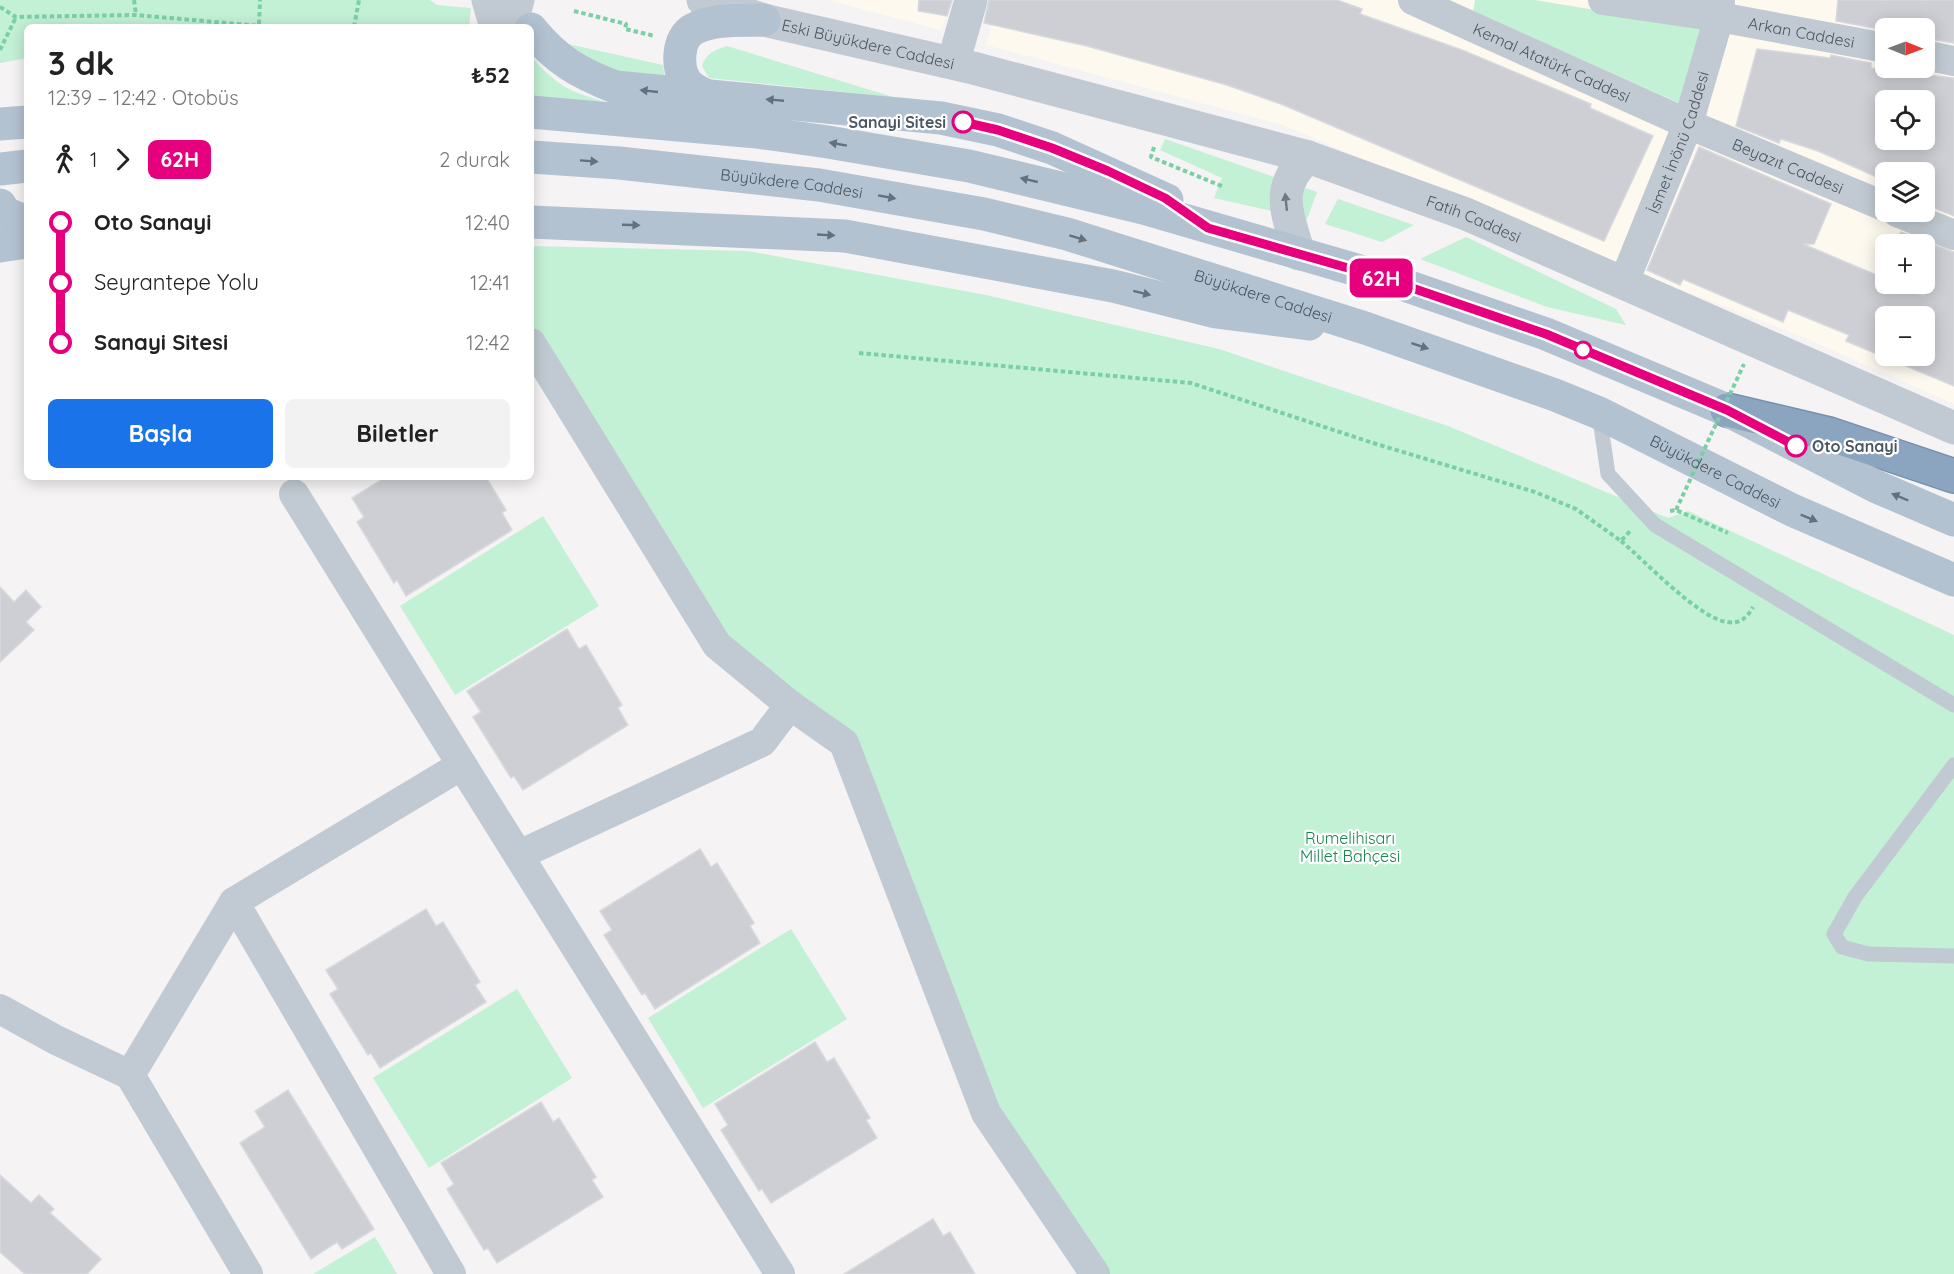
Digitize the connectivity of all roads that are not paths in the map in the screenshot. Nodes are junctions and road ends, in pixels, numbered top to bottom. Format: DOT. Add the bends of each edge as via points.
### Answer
graph roads {
  1 [pos="703,0"];
  2 [pos="971,0"];
  3 [pos="1413,0"];
  4 [pos="1603,0"];
  5 [pos="1719,8"];
  6 [pos="763,10"];
  7 [pos="534,35"];
  8 [pos="1875,45"];
  9 [pos="1935,57"];
  10 [pos="965,61"];
  11 [pos="1954,61"];
  12 [pos="707,96"];
  13 [pos="534,112"];
  14 [pos="24,122"];
  15 [pos="0,124"];
  16 [pos="1688,124"];
  17 [pos="534,157"];
  18 [pos="1308,157"];
  19 [pos="24,166"];
  20 [pos="0,169"];
  21 [pos="1875,202"];
  22 [pos="0,205"];
  23 [pos="24,221"];
  24 [pos="534,222"];
  25 [pos="1922,222"];
  26 [pos="1208,228"];
  27 [pos="1954,235"];
  28 [pos="24,242"];
  29 [pos="0,246"];
  30 [pos="1299,254"];
  31 [pos="1624,282"];
  32 [pos="1365,328"];
  33 [pos="534,348"];
  34 [pos="1727,410"];
  35 [pos="1599,413"];
  36 [pos="1954,428"];
  37 [pos="1954,476"];
  38 [pos="294,494"];
  39 [pos="1954,520"];
  40 [pos="1954,580"];
  41 [pos="790,705"];
  42 [pos="1954,705"];
  43 [pos="462,765"];
  44 [pos="1954,765"];
  45 [pos="519,855"];
  46 [pos="234,902"];
  47 [pos="1954,956"];
  48 [pos="0,1009"];
  49 [pos="130,1075"];
  50 [pos="248,1274"];
  51 [pos="451,1274"];
  52 [pos="780,1274"];
  53 [pos="1095,1274"];
  1 -- 6 [label="street, Eski Büyükdere Caddesi"];
  2 -- 10 [label="street"];
  3 -- 16 [label="street, Kemal Atatürk Caddesi"];
  4 -- 5 [label="street"];
  5 -- 8 [label="street, Arkan Caddesi"];
  5 -- 16 [label="street, İsmet İnönü Caddesi"];
  6 -- 10 [label="street, Eski Büyükdere Caddesi"];
  6 -- 12 [label="main road" via="691,30 680,48 680,65 687,82"];
  12 -- 7 [label="main road, one-way" via="615,87 577,72"];
  9 -- 11 [label="street"];
  10 -- 18 [label="street, Fatih Caddesi"];
  26 -- 12 [label="main road, one-way" via="1165,198 1108,171 998,130 941,118"];
  26 -- 13 [label="main road, one-way" via="1143,208 969,166 757,132"];
  14 -- 15 [label="main road"];
  16 -- 21 [label="street, Beyazıt Caddesi"];
  16 -- 31 [label="street, İsmet İnönü Caddesi"];
  17 -- 32 [label="main road, Büyükdere Caddesi, one-way" via="772,179 984,214 1066,234"];
  30 -- 18 [label="street, one-way" via="1285,188 1294,169"];
  18 -- 31 [label="street, Fatih Caddesi" via="1466,214"];
  19 -- 20 [label="main road"];
  22 -- 23 [label="main road" via="5,213"];
  24 -- 32 [label="main road, one-way" via="845,236 1113,286 1216,312 1281,322"];
  25 -- 27 [label="street"];
  26 -- 30 [label="main road"];
  28 -- 29 [label="main road"];
  30 -- 34 [label="main road" via="1383,278 1546,334"];
  31 -- 36 [label="street, Fatih Caddesi"];
  32 -- 35 [label="main road, Büyükdere Caddesi, one-way" via="1496,372"];
  33 -- 41 [label="street" via="717,645"];
  34 -- 37 [label="highway" via="1829,434"];
  39 -- 34 [label="main road, one-way" via="1877,487"];
  35 -- 40 [label="main road, Büyükdere Caddesi, one-way" via="1792,510"];
  35 -- 42 [label="lane" via="1608,474 1655,525"];
  38 -- 43 [label="street"];
  41 -- 45 [label="street" via="762,742"];
  41 -- 53 [label="street" via="844,743 986,1113"];
  43 -- 45 [label="street"];
  43 -- 46 [label="street"];
  44 -- 47 [label="lane" via="1855,897 1834,934 1842,947 1868,954"];
  45 -- 52 [label="street"];
  46 -- 49 [label="street"];
  46 -- 51 [label="street"];
  48 -- 49 [label="street"];
  49 -- 50 [label="street"];
}
